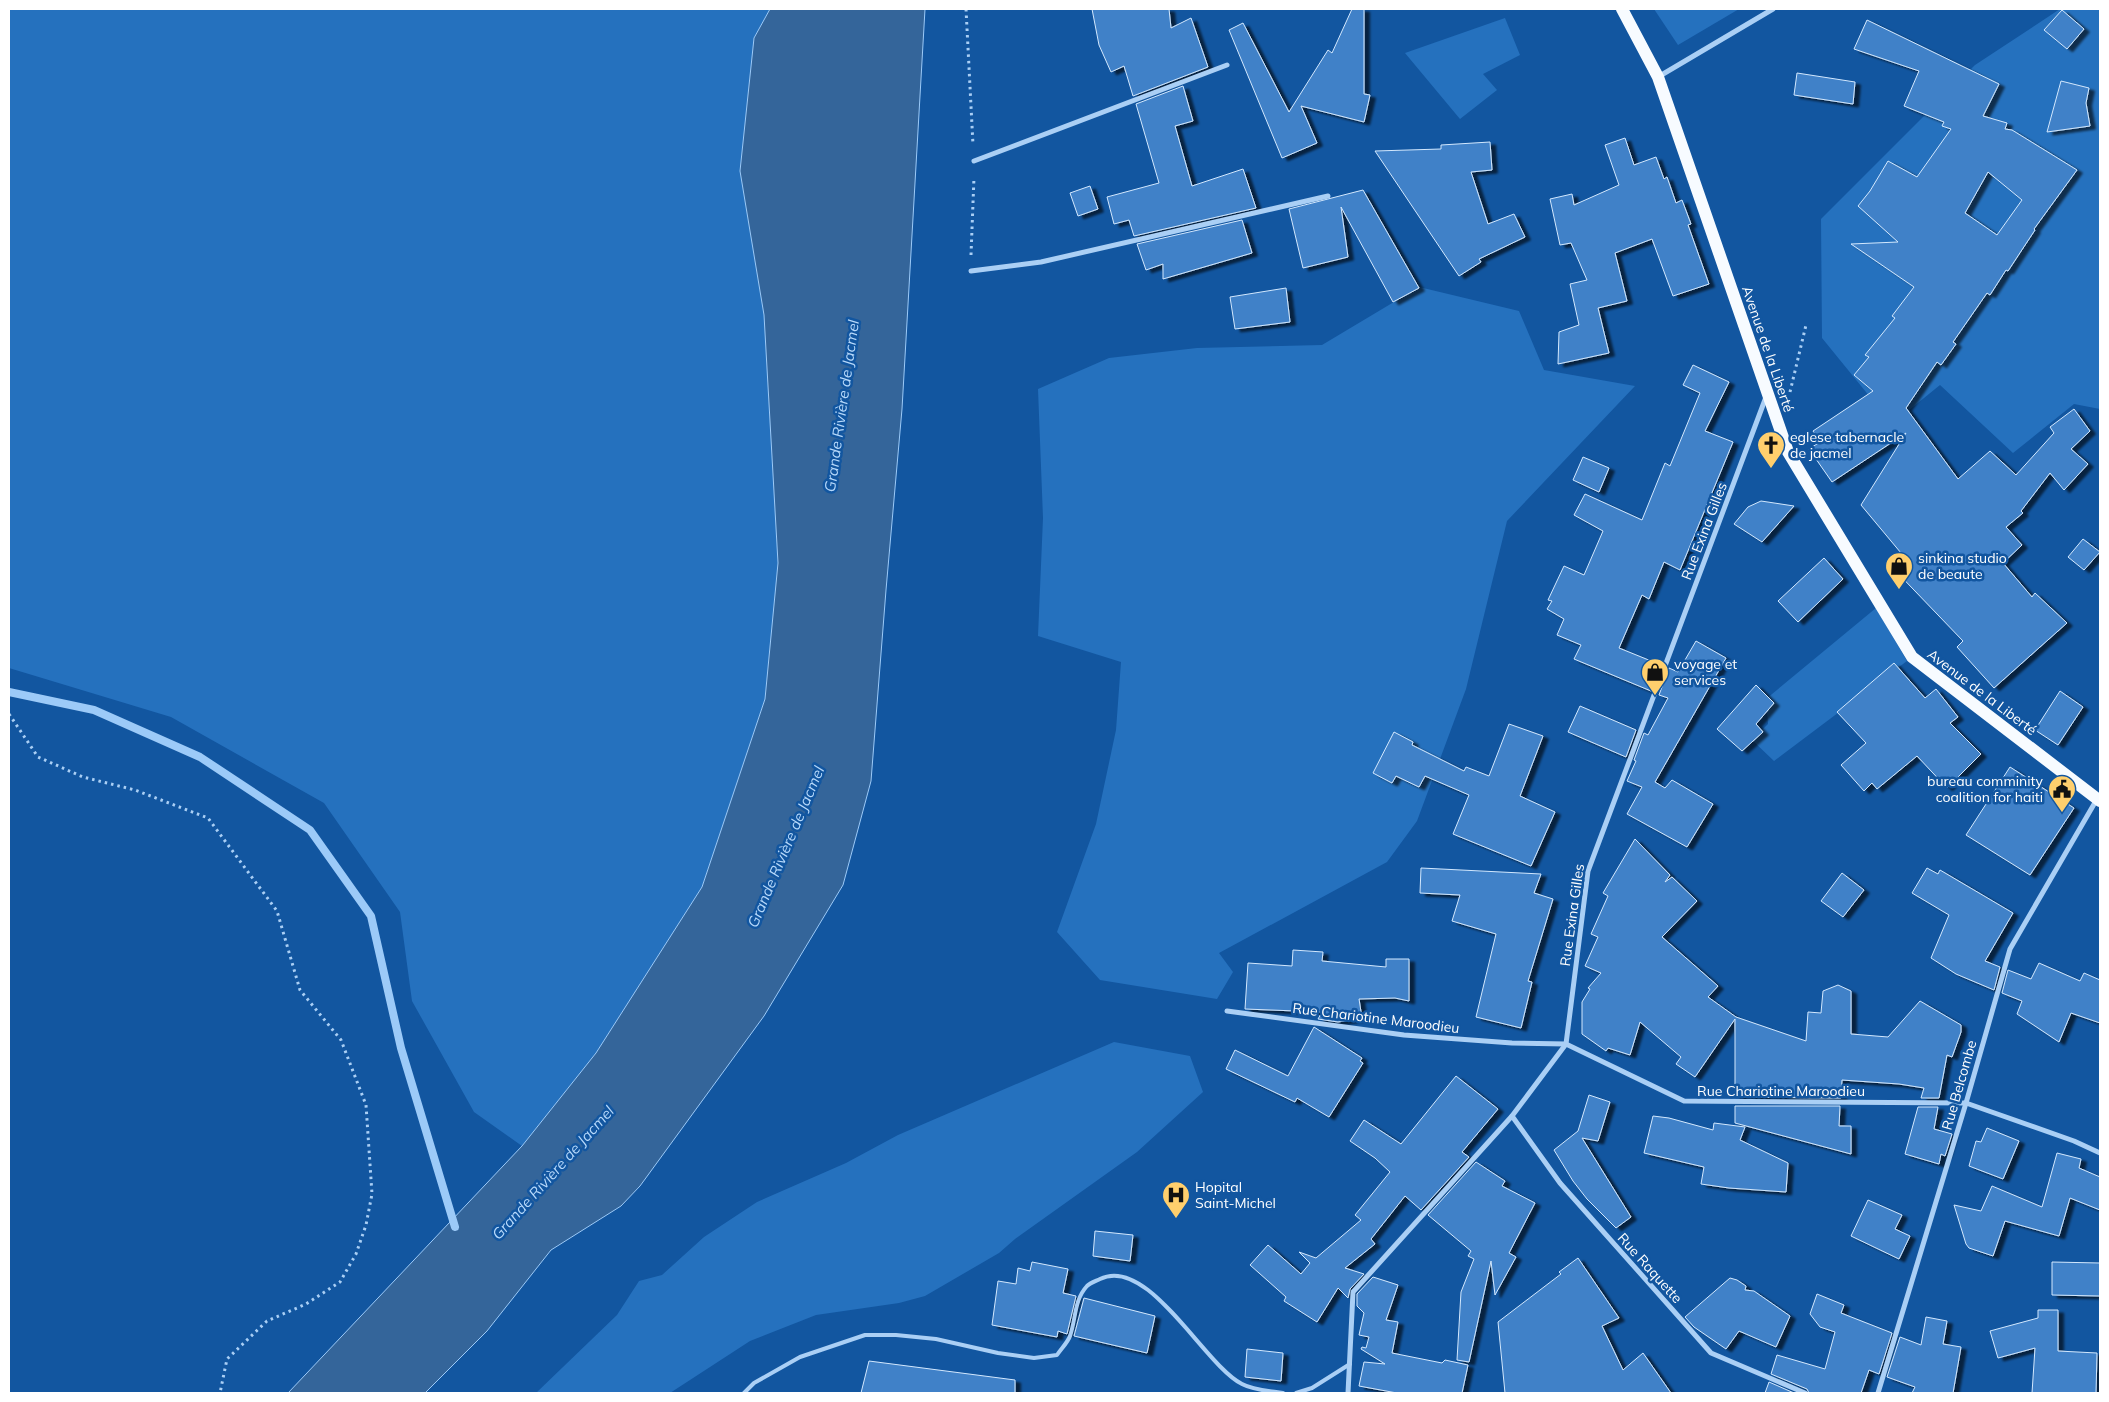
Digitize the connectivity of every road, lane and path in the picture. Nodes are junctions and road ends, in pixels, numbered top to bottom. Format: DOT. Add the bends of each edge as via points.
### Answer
graph roads {
  1 [pos="966,9"];
  2 [pos="1622,9"];
  3 [pos="1774,9"];
  4 [pos="1227,64"];
  5 [pos="1658,77"];
  6 [pos="974,161"];
  7 [pos="1328,196"];
  8 [pos="971,271"];
  9 [pos="1806,325"];
  10 [pos="1768,392"];
  11 [pos="1780,429"];
  12 [pos="9,714"];
  13 [pos="2099,800"];
  14 [pos="1227,1011"];
  15 [pos="1566,1044"];
  16 [pos="1966,1103"];
  17 [pos="1512,1116"];
  18 [pos="2100,1153"];
  19 [pos="1350,1364"];
  20 [pos="220,1393"];
  21 [pos="744,1393"];
  22 [pos="1283,1393"];
  23 [pos="1296,1393"];
  24 [pos="1348,1393"];
  25 [pos="1805,1393"];
  26 [pos="1878,1393"];
  1 -- 6 [label="path"];
  2 -- 5 [label="main road, Avenue de la Liberté"];
  3 -- 5 [label="street"];
  4 -- 6 [label="street"];
  5 -- 10 [label="main road, Avenue de la Liberté"];
  6 -- 8 [label="path"];
  7 -- 8 [label="street" via="1041,262"];
  9 -- 11 [label="path"];
  10 -- 11 [label="main road, Avenue de la Liberté"];
  10 -- 15 [label="street, Rue Exina Gilles" via="1588,871"];
  11 -- 13 [label="main road, Avenue de la Liberté" via="1788,452 1912,657"];
  12 -- 20 [label="path" via="38,757 83,777 135,790 208,818 277,910 300,990 341,1040 366,1105 372,1194 356,1254 340,1282 306,1304 267,1321 227,1359"];
  13 -- 16 [label="street, Rue Belcombe" via="2010,949"];
  14 -- 15 [label="street, Rue Chariotine Maroodieu" via="1404,1035"];
  15 -- 16 [label="street, Rue Chariotine Maroodieu" via="1684,1101"];
  15 -- 17 [label="street, Rue Exina Gilles"];
  16 -- 18 [label="street, Rue Chariotine Maroodieu"];
  16 -- 26 [label="street, Rue Belcombe"];
  17 -- 19 [label="street, Rue Exina Gilles" via="1353,1292"];
  17 -- 25 [label="street, Rue Raquette" via="1560,1183 1711,1352"];
  19 -- 23 [label="lane" via="1312,1388"];
  19 -- 24 [label="street, Rue Exina Gilles"];
  21 -- 22 [label="lane" via="754,1383 800,1357 865,1335 936,1339 1034,1358 1057,1355 1070,1337 1075,1307 1087,1285 1107,1275 1127,1277 1142,1286 1177,1316 1212,1360 1242,1384"];
}
